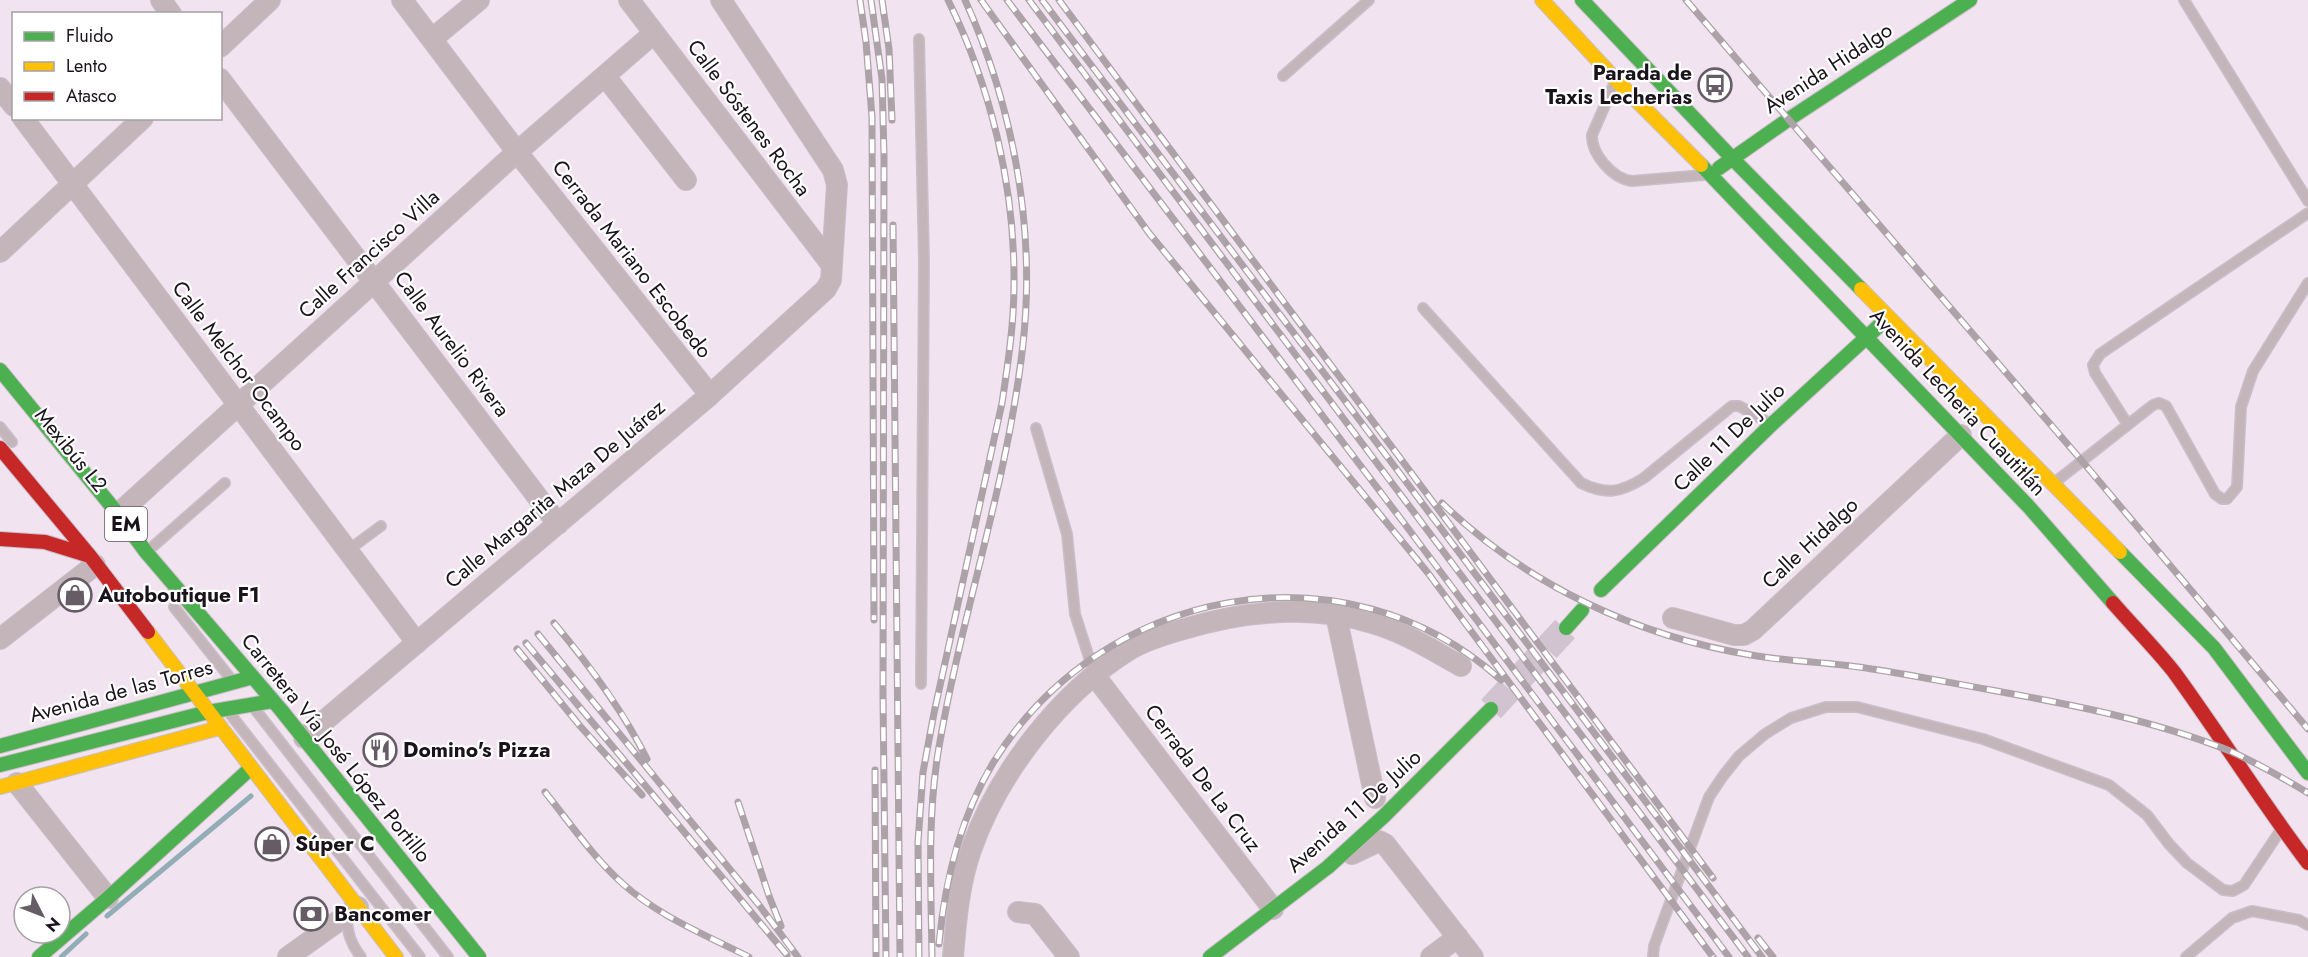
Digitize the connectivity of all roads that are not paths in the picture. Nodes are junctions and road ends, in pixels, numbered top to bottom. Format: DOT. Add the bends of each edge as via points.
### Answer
graph roads {
  1 [pos="270,0"];
  2 [pos="402,0"];
  3 [pos="479,0"];
  4 [pos="721,0"];
  5 [pos="1368,0"];
  6 [pos="1542,0"];
  7 [pos="1582,0"];
  8 [pos="1970,0"];
  9 [pos="2184,0"];
  10 [pos="638,3"];
  11 [pos="654,33"];
  12 [pos="432,39"];
  13 [pos="919,39"];
  14 [pos="222,45"];
  15 [pos="605,76"];
  16 [pos="1283,76"];
  17 [pos="1616,80"];
  18 [pos="222,82"];
  19 [pos="0,88"];
  20 [pos="12,103"];
  21 [pos="25,120"];
  22 [pos="141,120"];
  23 [pos="517,152"];
  24 [pos="1732,158"];
  25 [pos="1711,175"];
  26 [pos="686,180"];
  27 [pos="73,184"];
  28 [pos="2308,201"];
  29 [pos="2308,213"];
  30 [pos="0,252"];
  31 [pos="831,272"];
  32 [pos="374,282"];
  33 [pos="2308,283"];
  34 [pos="1423,308"];
  35 [pos="1889,317"];
  36 [pos="1868,337"];
  37 [pos="0,370"];
  38 [pos="710,395"];
  39 [pos="239,405"];
  40 [pos="1771,425"];
  41 [pos="2128,425"];
  42 [pos="0,428"];
  43 [pos="1036,428"];
  44 [pos="1961,435"];
  45 [pos="15,446"];
  46 [pos="0,448"];
  47 [pos="225,483"];
  48 [pos="2041,496"];
  49 [pos="118,514"];
  50 [pos="558,524"];
  51 [pos="381,526"];
  52 [pos="0,539"];
  53 [pos="347,551"];
  54 [pos="146,552"];
  55 [pos="92,560"];
  56 [pos="1601,590"];
  57 [pos="164,595"];
  58 [pos="1582,610"];
  59 [pos="1336,615"];
  60 [pos="1673,618"];
  61 [pos="1566,628"];
  62 [pos="0,639"];
  63 [pos="417,642"];
  64 [pos="1461,666"];
  65 [pos="1095,676"];
  66 [pos="253,677"];
  67 [pos="921,684"];
  68 [pos="193,693"];
  69 [pos="242,693"];
  70 [pos="215,695"];
  71 [pos="273,701"];
  72 [pos="1491,709"];
  73 [pos="208,712"];
  74 [pos="219,728"];
  75 [pos="304,738"];
  76 [pos="0,746"];
  77 [pos="0,765"];
  78 [pos="251,768"];
  79 [pos="2308,773"];
  80 [pos="8,785"];
  81 [pos="1375,798"];
  82 [pos="2282,829"];
  83 [pos="2308,863"];
  84 [pos="1329,867"];
  85 [pos="108,898"];
  86 [pos="1273,909"];
  87 [pos="352,911"];
  88 [pos="1018,912"];
  89 [pos="2308,925"];
  90 [pos="1458,938"];
  91 [pos="39,957"];
  92 [pos="288,957"];
  93 [pos="361,957"];
  94 [pos="396,957"];
  95 [pos="420,957"];
  96 [pos="448,957"];
  97 [pos="479,957"];
  98 [pos="953,957"];
  99 [pos="1069,957"];
  100 [pos="1210,957"];
  101 [pos="1431,957"];
  102 [pos="1473,957"];
  103 [pos="1653,957"];
  104 [pos="2186,957"];
  1 -- 14 [label="street"];
  2 -- 12 [label="street"];
  3 -- 12 [label="street"];
  4 -- 31 [label="street" via="832,170 837,185"];
  5 -- 16 [label="lane"];
  6 -- 17 [label="main road, Avenida Lecheria Cuautitlán"];
  7 -- 24 [label="main road, Avenida Lecheria Cuautitlán"];
  8 -- 24 [label="main road, Avenida Hidalgo"];
  9 -- 28 [label="lane"];
  10 -- 11 [label="street, Calle Sóstenes Rocha"];
  11 -- 15 [label="street, Calle Francisco Villa"];
  11 -- 31 [label="street, Calle Sóstenes Rocha"];
  12 -- 23 [label="street"];
  13 -- 67 [label="lane" via="924,261"];
  15 -- 23 [label="street, Calle Francisco Villa"];
  15 -- 26 [label="street"];
  17 -- 25 [label="main road, Avenida Lecheria Cuautitlán"];
  17 -- 25 [label="lane" via="1591,144 1615,174 1632,181"];
  18 -- 32 [label="street, Calle Aurelio Rivera"];
  19 -- 20 [label="street"];
  21 -- 27 [label="street, Calle Melchor Ocampo"];
  22 -- 27 [label="street"];
  23 -- 32 [label="street, Calle Francisco Villa"];
  23 -- 38 [label="street, Cerrada Mariano Escobedo"];
  24 -- 25 [label="main road, Avenida Hidalgo"];
  24 -- 35 [label="main road, Avenida Lecheria Cuautitlán"];
  25 -- 36 [label="main road, Avenida Lecheria Cuautitlán"];
  27 -- 30 [label="street"];
  27 -- 39 [label="street, Calle Melchor Ocampo"];
  29 -- 41 [label="lane" via="2100,354 2093,365 2095,373"];
  31 -- 38 [label="street, Calle Margarita Maza De Juárez" via="826,289"];
  32 -- 39 [label="street, Calle Francisco Villa"];
  32 -- 50 [label="street, Calle Aurelio Rivera"];
  33 -- 41 [label="lane" via="2253,371 2241,407 2237,487 2228,499 2215,494 2166,406 2152,405"];
  34 -- 40 [label="lane" via="1581,483 1596,490 1629,487 1644,478 1732,406 1740,406"];
  35 -- 36 [label="main road, Calle 11 De Julio"];
  35 -- 48 [label="main road, Avenida Lecheria Cuautitlán"];
  36 -- 40 [label="main road, Calle 11 De Julio"];
  36 -- 44 [label="main road, Avenida Lecheria Cuautitlán"];
  37 -- 49 [label="main road, Carretera Vía José López Portillo / EM"];
  38 -- 50 [label="street, Calle Margarita Maza De Juárez"];
  39 -- 49 [label="street, Calle Francisco Villa"];
  39 -- 53 [label="street, Calle Melchor Ocampo"];
  40 -- 56 [label="main road, Calle 11 De Julio"];
  41 -- 48 [label="lane"];
  42 -- 45 [label="lane, Mexibús L2"];
  43 -- 65 [label="lane" via="1067,534 1075,614"];
  44 -- 48 [label="main road, Avenida Lecheria Cuautitlán"];
  44 -- 60 [label="street, Calle Hidalgo" via="1753,630 1734,635"];
  46 -- 55 [label="main road, EM"];
  47 -- 54 [label="lane"];
  48 -- 79 [label="main road, Avenida Lecheria Cuautitlán" via="2214,648"];
  48 -- 82 [label="main road, Avenida Lecheria Cuautitlán" via="2172,670"];
  49 -- 54 [label="main road, Carretera Vía José López Portillo / EM"];
  50 -- 63 [label="street, Calle Margarita Maza De Juárez"];
  51 -- 53 [label="lane"];
  52 -- 55 [label="main road" via="45,542"];
  53 -- 63 [label="street, Calle Melchor Ocampo"];
  54 -- 66 [label="main road, Carretera Vía José López Portillo / EM"];
  55 -- 62 [label="street"];
  55 -- 68 [label="main road, EM"];
  57 -- 69 [label="lane"];
  58 -- 61 [label="main road"];
  59 -- 64 [label="street" via="1372,623 1413,639"];
  59 -- 65 [label="street" via="1254,613 1201,624 1131,648"];
  59 -- 81 [label="street"];
  63 -- 75 [label="street, Calle Margarita Maza De Juárez"];
  65 -- 86 [label="street, Cerrada De La Cruz"];
  65 -- 98 [label="street" via="1058,709 1023,753 992,803 971,850 957,907"];
  66 -- 69 [label="main road, Avenida de las Torres"];
  66 -- 71 [label="main road, Carretera Vía José López Portillo / EM"];
  68 -- 70 [label="main road, Avenida de las Torres"];
  68 -- 73 [label="main road, EM"];
  68 -- 76 [label="main road, Avenida de las Torres"];
  69 -- 70 [label="main road"];
  69 -- 70 [label="main road, Avenida de las Torres"];
  69 -- 71 [label="main road"];
  69 -- 96 [label="lane"];
  70 -- 73 [label="main road"];
  70 -- 95 [label="lane"];
  71 -- 75 [label="main road, Carretera Vía José López Portillo / EM"];
  72 -- 84 [label="main road, Avenida 11 De Julio"];
  73 -- 74 [label="main road, EM"];
  73 -- 77 [label="main road"];
  74 -- 78 [label="main road, EM"];
  74 -- 80 [label="main road"];
  75 -- 97 [label="main road, Carretera Vía José López Portillo / EM"];
  78 -- 85 [label="main road"];
  78 -- 87 [label="main road, EM"];
  80 -- 85 [label="street"];
  82 -- 83 [label="main road, Avenida Lecheria Cuautitlán"];
  82 -- 103 [label="lane" via="2244,885 2233,891 2223,890 2187,863 2147,815 2109,785 1983,739 1857,707 1826,707 1791,718 1765,734 1723,776 1709,798"];
  84 -- 86 [label="main road, Avenida 11 De Julio"];
  84 -- 90 [label="street" via="1372,842 1385,844"];
  85 -- 91 [label="main road"];
  86 -- 100 [label="main road, Avenida 11 De Julio"];
  87 -- 92 [label="street"];
  87 -- 93 [label="lane" via="348,937"];
  87 -- 94 [label="main road, EM"];
  88 -- 99 [label="street" via="1035,914"];
  89 -- 104 [label="lane" via="2252,911 2232,918"];
  90 -- 101 [label="street"];
  90 -- 102 [label="street"];
}
